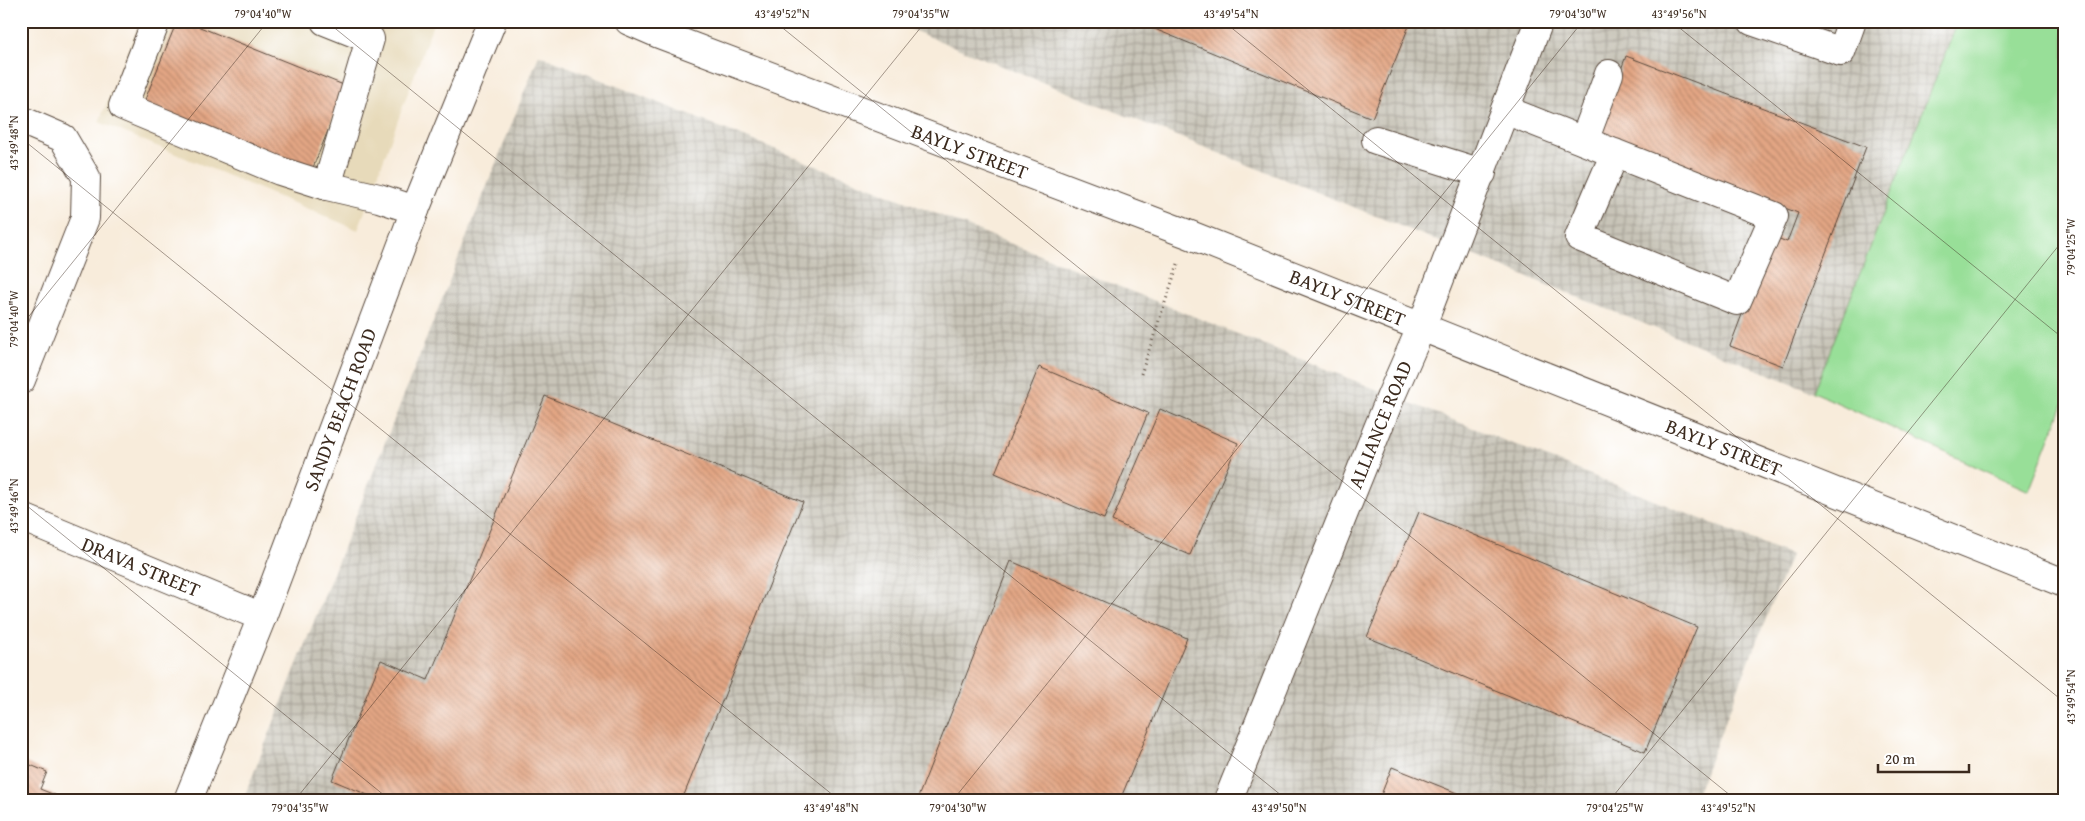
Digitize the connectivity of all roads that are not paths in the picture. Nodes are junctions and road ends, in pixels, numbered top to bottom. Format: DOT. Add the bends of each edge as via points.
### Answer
graph roads {
  1 [pos="156,21"];
  2 [pos="325,21"];
  3 [pos="492,21"];
  4 [pos="629,21"];
  5 [pos="1539,21"];
  6 [pos="1752,21"];
  7 [pos="1852,21"];
  8 [pos="1610,74"];
  9 [pos="1505,110"];
  10 [pos="21,120"];
  11 [pos="1376,140"];
  12 [pos="1584,141"];
  13 [pos="1615,153"];
  14 [pos="1482,173"];
  15 [pos="327,186"];
  16 [pos="415,210"];
  17 [pos="1421,328"];
  18 [pos="21,380"];
  19 [pos="21,517"];
  20 [pos="2064,583"];
  21 [pos="262,616"];
  22 [pos="188,800"];
  23 [pos="1228,800"];
  1 -- 15 [label="street" via="123,106 280,171"];
  2 -- 15 [label="street" via="370,39"];
  3 -- 16 [label="street, SANDY BEACH ROAD"];
  4 -- 17 [label="street, BAYLY STREET" via="1188,234"];
  5 -- 9 [label="street, ALLIANCE ROAD"];
  6 -- 7 [label="street" via="1841,52"];
  8 -- 12 [label="street"];
  9 -- 12 [label="street"];
  9 -- 14 [label="street, ALLIANCE ROAD"];
  10 -- 18 [label="street" via="63,138 86,177 85,218"];
  11 -- 14 [label="street"];
  12 -- 13 [label="street"];
  13 -- 13 [label="street" via="1774,216 1737,301 1580,237"];
  14 -- 17 [label="street, ALLIANCE ROAD"];
  15 -- 16 [label="street"];
  16 -- 21 [label="street, SANDY BEACH ROAD"];
  17 -- 20 [label="street, BAYLY STREET"];
  17 -- 23 [label="street, ALLIANCE ROAD"];
  19 -- 21 [label="street, DRAVA STREET"];
  21 -- 22 [label="street, SANDY BEACH ROAD"];
}
